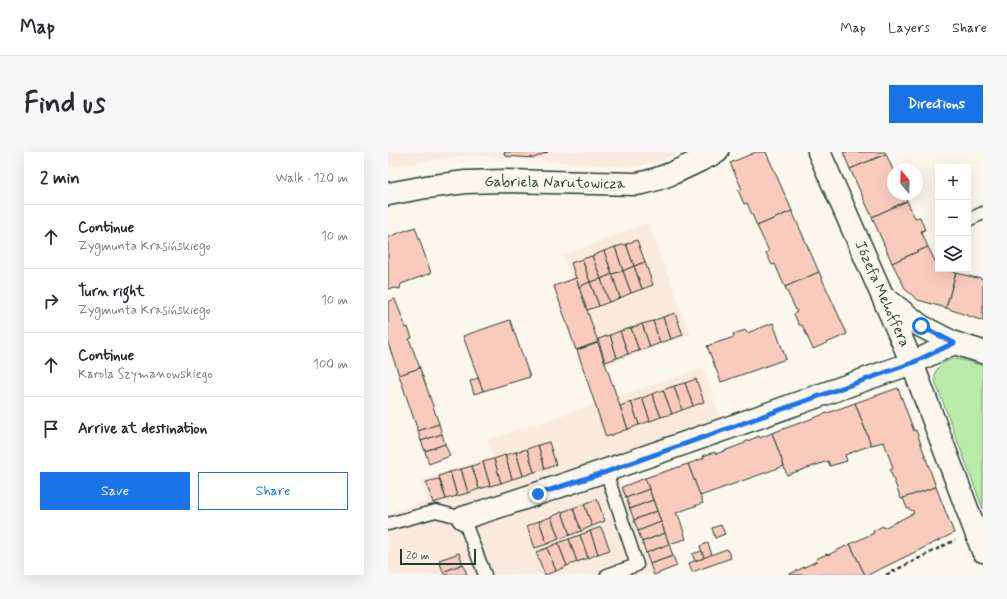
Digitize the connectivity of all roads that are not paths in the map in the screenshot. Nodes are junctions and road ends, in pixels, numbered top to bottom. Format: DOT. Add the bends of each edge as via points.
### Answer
graph roads {
  1 [pos="717,152"];
  2 [pos="819,152"];
  3 [pos="388,194"];
  4 [pos="983,213"];
  5 [pos="971,219"];
  6 [pos="883,297"];
  7 [pos="954,343"];
  8 [pos="983,352"];
  9 [pos="912,363"];
  10 [pos="606,472"];
  11 [pos="463,518"];
  12 [pos="388,524"];
  13 [pos="983,551"];
  14 [pos="485,575"];
  15 [pos="607,575"];
  1 -- 3 [label="street, Gabriela Narutowicza" via="664,178 638,184 466,182"];
  2 -- 6 [label="street, Józefa Mehoffera"];
  4 -- 5 [label="lane"];
  6 -- 7 [label="street" via="921,326"];
  6 -- 9 [label="street, Józefa Mehoffera"];
  7 -- 8 [label="street"];
  7 -- 9 [label="street"];
  9 -- 10 [label="street"];
  9 -- 13 [label="street, Józefa Mehoffera"];
  10 -- 11 [label="street"];
  10 -- 15 [label="lane" via="637,565"];
  11 -- 12 [label="lane" via="436,511"];
  11 -- 14 [label="lane"];
}
